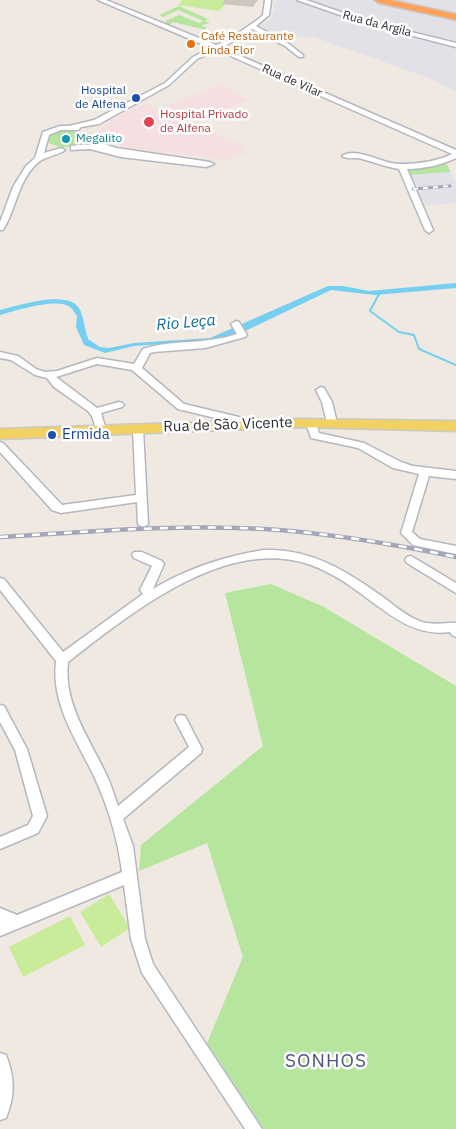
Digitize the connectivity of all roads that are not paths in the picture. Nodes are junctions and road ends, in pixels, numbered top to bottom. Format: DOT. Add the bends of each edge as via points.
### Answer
graph roads {
  1 [pos="100,0"];
  2 [pos="268,0"];
  3 [pos="300,0"];
  4 [pos="379,0"];
  5 [pos="394,0"];
  6 [pos="456,15"];
  7 [pos="252,27"];
  8 [pos="456,44"];
  9 [pos="217,48"];
  10 [pos="301,56"];
  11 [pos="96,122"];
  12 [pos="72,127"];
  13 [pos="88,136"];
  14 [pos="44,143"];
  15 [pos="74,148"];
  16 [pos="61,150"];
  17 [pos="456,154"];
  18 [pos="346,156"];
  19 [pos="39,157"];
  20 [pos="147,158"];
  21 [pos="173,158"];
  22 [pos="402,166"];
  23 [pos="0,228"];
  24 [pos="429,230"];
  25 [pos="236,324"];
  26 [pos="0,355"];
  27 [pos="135,367"];
  28 [pos="50,375"];
  29 [pos="321,390"];
  30 [pos="119,405"];
  31 [pos="94,412"];
  32 [pos="311,423"];
  33 [pos="332,423"];
  34 [pos="245,424"];
  35 [pos="456,426"];
  36 [pos="138,429"];
  37 [pos="101,430"];
  38 [pos="0,434"];
  39 [pos="0,446"];
  40 [pos="425,472"];
  41 [pos="456,475"];
  42 [pos="141,498"];
  43 [pos="143,524"];
  44 [pos="456,550"];
  45 [pos="138,555"];
  46 [pos="411,560"];
  47 [pos="0,582"];
  48 [pos="456,590"];
  49 [pos="151,594"];
  50 [pos="456,629"];
  51 [pos="62,660"];
  52 [pos="0,710"];
  53 [pos="181,720"];
  54 [pos="3,724"];
  55 [pos="115,817"];
  56 [pos="0,844"];
  57 [pos="129,876"];
  58 [pos="0,915"];
  59 [pos="18,922"];
  60 [pos="0,930"];
  61 [pos="0,1061"];
  62 [pos="0,1112"];
  63 [pos="254,1129"];
  1 -- 9 [label="street, Rua de Vilar"];
  2 -- 7 [label="street" via="266,15"];
  3 -- 8 [label="street, Rua da Argila" via="365,22"];
  4 -- 6 [label="highway"];
  5 -- 6 [label="highway"];
  7 -- 9 [label="street"];
  7 -- 10 [label="street"];
  9 -- 11 [label="street" via="195,58 167,84"];
  9 -- 17 [label="street, Rua de Vilar"];
  11 -- 12 [label="street"];
  11 -- 13 [label="street"];
  12 -- 13 [label="street"];
  12 -- 14 [label="street" via="50,131 44,137"];
  13 -- 15 [label="street" via="84,144"];
  13 -- 21 [label="street" via="101,146 115,150"];
  14 -- 16 [label="street"];
  14 -- 19 [label="street"];
  15 -- 16 [label="street"];
  15 -- 20 [label="street" via="90,147"];
  16 -- 19 [label="street"];
  17 -- 22 [label="street" via="442,162"];
  18 -- 22 [label="street"];
  19 -- 23 [label="street" via="24,172"];
  20 -- 21 [label="street"];
  20 -- 21 [label="street" via="210,164"];
  22 -- 24 [label="street"];
  25 -- 27 [label="street" via="242,334 204,345 154,348 146,352 140,365"];
  26 -- 28 [label="street" via="15,357 31,370"];
  27 -- 28 [label="street" via="102,361"];
  27 -- 34 [label="street" via="180,407"];
  28 -- 31 [label="street" via="53,381"];
  29 -- 33 [label="street"];
  30 -- 31 [label="street"];
  31 -- 37 [label="street"];
  32 -- 33 [label="main road, Rua de São Vicente"];
  32 -- 34 [label="main road, Rua de São Vicente"];
  32 -- 40 [label="street" via="314,436 360,445 397,465"];
  33 -- 35 [label="main road, Rua de São Vicente"];
  34 -- 36 [label="main road, Rua de São Vicente"];
  36 -- 37 [label="main road, Rua de São Vicente"];
  36 -- 42 [label="street"];
  37 -- 38 [label="main road, Rua de São Vicente"];
  39 -- 42 [label="street" via="60,509"];
  40 -- 41 [label="street"];
  40 -- 44 [label="street" via="406,533 417,542"];
  42 -- 43 [label="street"];
  45 -- 49 [label="street" via="158,564 146,590"];
  46 -- 48 [label="street"];
  47 -- 51 [label="street"];
  49 -- 50 [label="street" via="195,571 259,554 281,553 301,557 337,572 419,626 437,630"];
  49 -- 51 [label="street"];
  51 -- 55 [label="street" via="60,678 70,717 101,778"];
  52 -- 54 [label="street"];
  53 -- 55 [label="street" via="196,750"];
  54 -- 56 [label="street" via="21,749 40,816 33,829"];
  55 -- 57 [label="street" via="126,846"];
  57 -- 59 [label="street"];
  57 -- 63 [label="street" via="138,939 147,968"];
  58 -- 59 [label="street"];
  59 -- 60 [label="street"];
  61 -- 62 [label="street" via="6,1092"];
}
